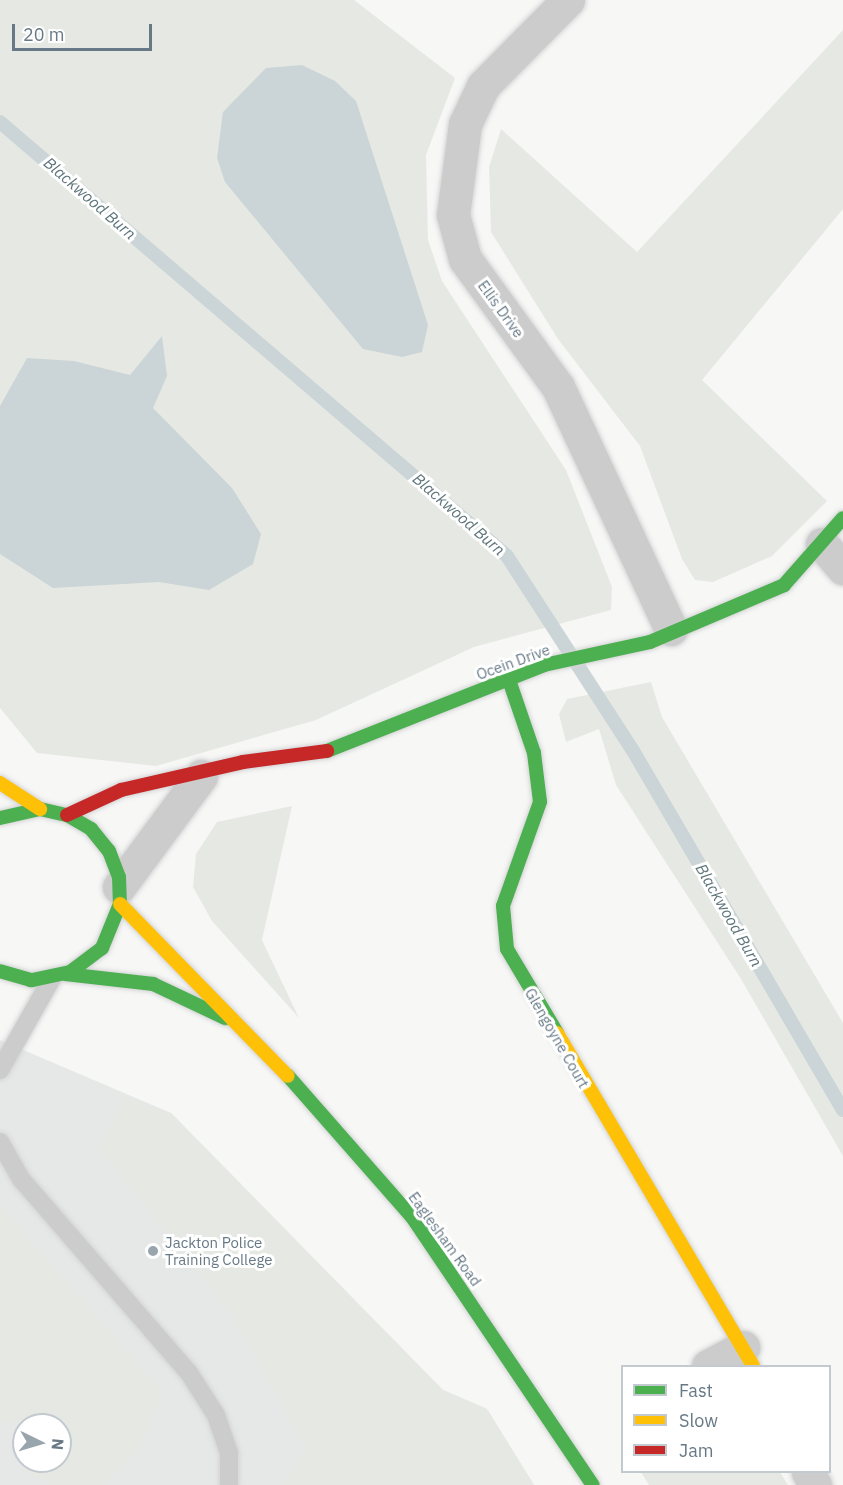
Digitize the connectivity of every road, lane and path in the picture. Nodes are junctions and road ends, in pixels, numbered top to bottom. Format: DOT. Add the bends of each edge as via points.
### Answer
graph roads {
  1 [pos="568,0"];
  2 [pos="843,518"];
  3 [pos="833,556"];
  4 [pos="671,629"];
  5 [pos="509,680"];
  6 [pos="201,776"];
  7 [pos="0,783"];
  8 [pos="40,809"];
  9 [pos="68,815"];
  10 [pos="0,818"];
  11 [pos="120,896"];
  12 [pos="0,971"];
  13 [pos="58,976"];
  14 [pos="248,1030"];
  15 [pos="0,1070"];
  16 [pos="0,1142"];
  17 [pos="748,1357"];
  18 [pos="712,1365"];
  19 [pos="229,1485"];
  20 [pos="593,1485"];
  1 -- 4 [label="street, Ellis Drive" via="483,86 465,124 453,215 465,259 558,387"];
  2 -- 3 [label="street, Ocein Drive"];
  3 -- 4 [label="street, Ocein Drive" via="784,585"];
  4 -- 5 [label="street, Ocein Drive" via="650,642 544,665"];
  5 -- 6 [label="street, Ocein Drive" via="318,754 243,762"];
  5 -- 17 [label="street, Glengoyne Court" via="534,753 540,802 503,906 507,949"];
  6 -- 9 [label="street, Ocein Drive" via="121,790"];
  6 -- 11 [label="street"];
  7 -- 8 [label="street"];
  8 -- 9 [label="street"];
  8 -- 10 [label="street"];
  9 -- 11 [label="street" via="91,829 109,850"];
  11 -- 13 [label="street" via="102,948"];
  11 -- 14 [label="street, Eaglesham Road"];
  12 -- 13 [label="street"];
  13 -- 14 [label="street" via="153,984"];
  13 -- 15 [label="lane"];
  14 -- 20 [label="street, Eaglesham Road" via="412,1216"];
  16 -- 19 [label="lane" via="21,1179 189,1373 216,1415 229,1453"];
  17 -- 18 [label="street"];
}
